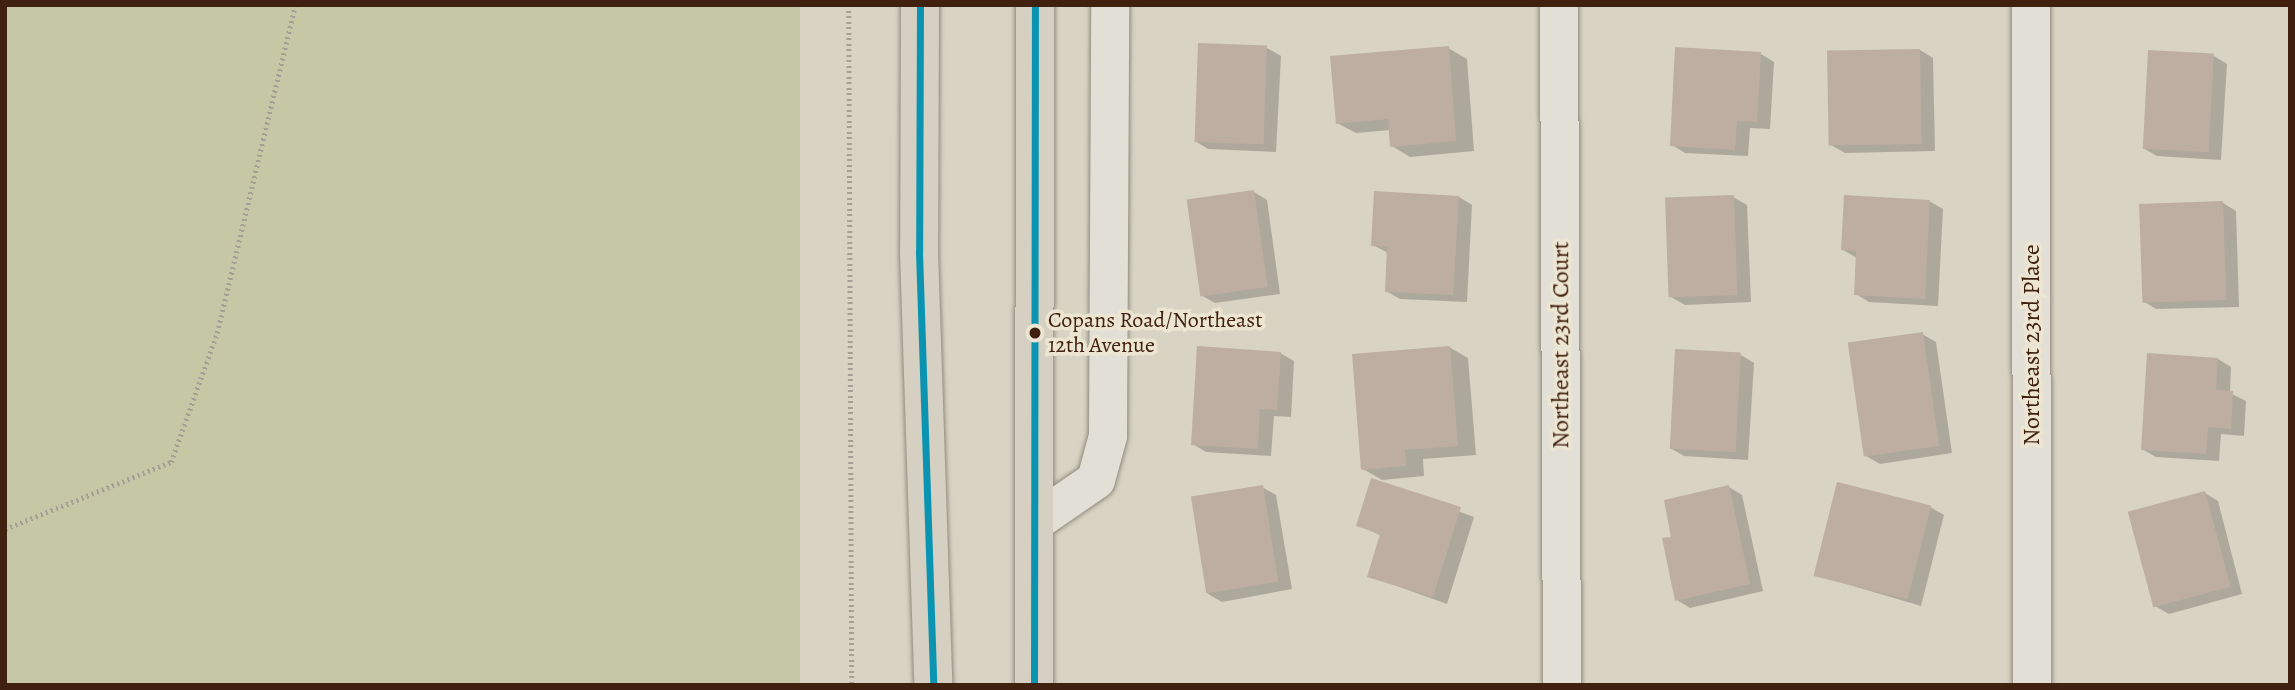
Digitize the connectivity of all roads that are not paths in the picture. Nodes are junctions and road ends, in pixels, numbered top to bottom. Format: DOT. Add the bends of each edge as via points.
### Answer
graph roads {
  1 [pos="920,5"];
  2 [pos="1035,5"];
  3 [pos="1110,5"];
  4 [pos="1559,5"];
  5 [pos="2031,5"];
  6 [pos="1035,522"];
  7 [pos="933,685"];
  8 [pos="1034,685"];
  9 [pos="1562,685"];
  10 [pos="2032,685"];
  1 -- 7 [label="main road" via="919,252"];
  2 -- 6 [label="main road"];
  3 -- 6 [label="street" via="1108,436 1096,480"];
  4 -- 9 [label="street, Northeast 23rd Court"];
  5 -- 10 [label="street, Northeast 23rd Place"];
  6 -- 8 [label="main road"];
}
